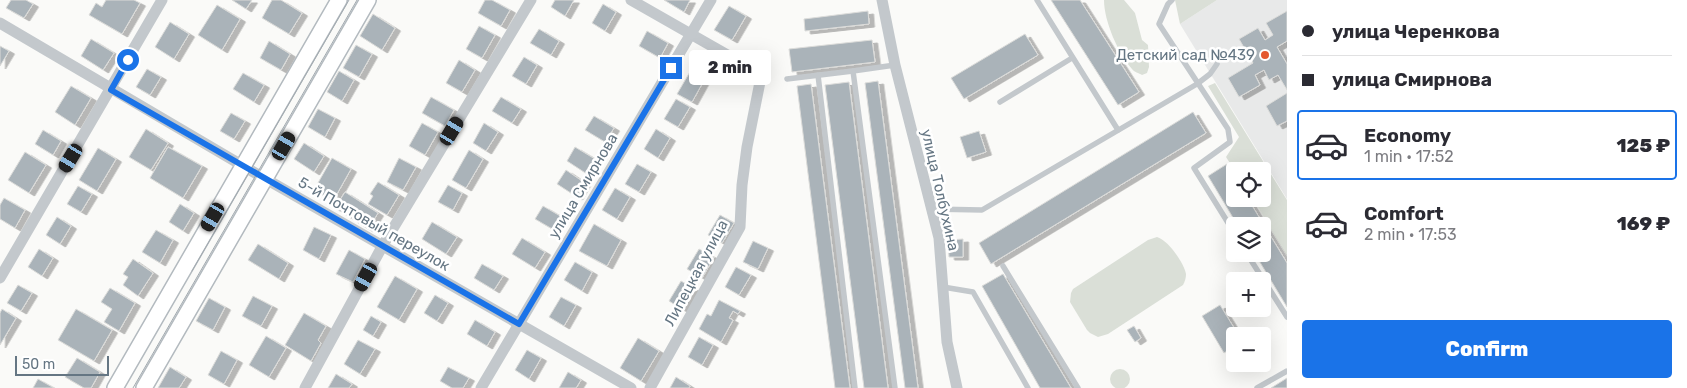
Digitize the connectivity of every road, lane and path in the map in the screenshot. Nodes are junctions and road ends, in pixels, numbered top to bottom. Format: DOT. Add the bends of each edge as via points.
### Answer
graph roads {
  1 [pos="162,0"];
  2 [pos="339,0"];
  3 [pos="368,0"];
  4 [pos="531,0"];
  5 [pos="631,0"];
  6 [pos="710,0"];
  7 [pos="882,0"];
  8 [pos="1037,0"];
  9 [pos="1168,1"];
  10 [pos="0,23"];
  11 [pos="691,34"];
  12 [pos="1072,58"];
  13 [pos="1217,64"];
  14 [pos="895,66"];
  15 [pos="853,71"];
  16 [pos="818,75"];
  17 [pos="787,80"];
  18 [pos="1197,84"];
  19 [pos="111,90"];
  20 [pos="1000,102"];
  21 [pos="1118,130"];
  22 [pos="242,165"];
  23 [pos="265,178"];
  24 [pos="931,209"];
  25 [pos="1226,220"];
  26 [pos="383,245"];
  27 [pos="1252,262"];
  28 [pos="1003,266"];
  29 [pos="0,278"];
  30 [pos="943,287"];
  31 [pos="1287,317"];
  32 [pos="519,324"];
  33 [pos="1287,371"];
  34 [pos="115,388"];
  35 [pos="144,388"];
  36 [pos="305,388"];
  37 [pos="481,388"];
  38 [pos="631,388"];
  39 [pos="650,388"];
  40 [pos="855,388"];
  41 [pos="895,388"];
  42 [pos="957,388"];
  43 [pos="1028,388"];
  44 [pos="1078,388"];
  45 [pos="1258,388"];
  1 -- 19 [label="street"];
  2 -- 22 [label="main road"];
  3 -- 23 [label="main road"];
  4 -- 26 [label="street"];
  5 -- 11 [label="street"];
  6 -- 11 [label="street, улица Смирнова"];
  7 -- 14 [label="street, улица Толбухина"];
  8 -- 12 [label="lane"];
  9 -- 18 [label="lane" via="1159,24"];
  10 -- 19 [label="street, 5-й Почтовый переулок"];
  11 -- 32 [label="street, улица Смирнова"];
  11 -- 39 [label="street, Липецкая улица" via="761,77 747,146 740,228"];
  12 -- 20 [label="lane"];
  12 -- 21 [label="lane"];
  13 -- 18 [label="lane"];
  14 -- 15 [label="lane"];
  14 -- 24 [label="street, улица Толбухина"];
  15 -- 16 [label="lane"];
  15 -- 41 [label="lane"];
  16 -- 17 [label="lane"];
  16 -- 40 [label="lane"];
  18 -- 21 [label="lane"];
  18 -- 25 [label="lane" via="1228,129 1230,142 1194,168"];
  19 -- 22 [label="street, 5-й Почтовый переулок"];
  19 -- 29 [label="street"];
  21 -- 24 [label="lane" via="982,210"];
  22 -- 23 [label="street, 5-й Почтовый переулок"];
  22 -- 34 [label="main road"];
  23 -- 26 [label="street, 5-й Почтовый переулок"];
  23 -- 35 [label="main road"];
  24 -- 30 [label="street, улица Толбухина" via="939,238"];
  26 -- 32 [label="street, 5-й Почтовый переулок"];
  26 -- 36 [label="street"];
  27 -- 31 [label="lane"];
  28 -- 44 [label="lane"];
  30 -- 42 [label="street, улица Толбухина" via="947,342"];
  30 -- 43 [label="lane" via="973,292"];
  32 -- 37 [label="street, улица Смирнова"];
  32 -- 38 [label="street, 5-й Почтовый переулок"];
  33 -- 45 [label="lane"];
}
